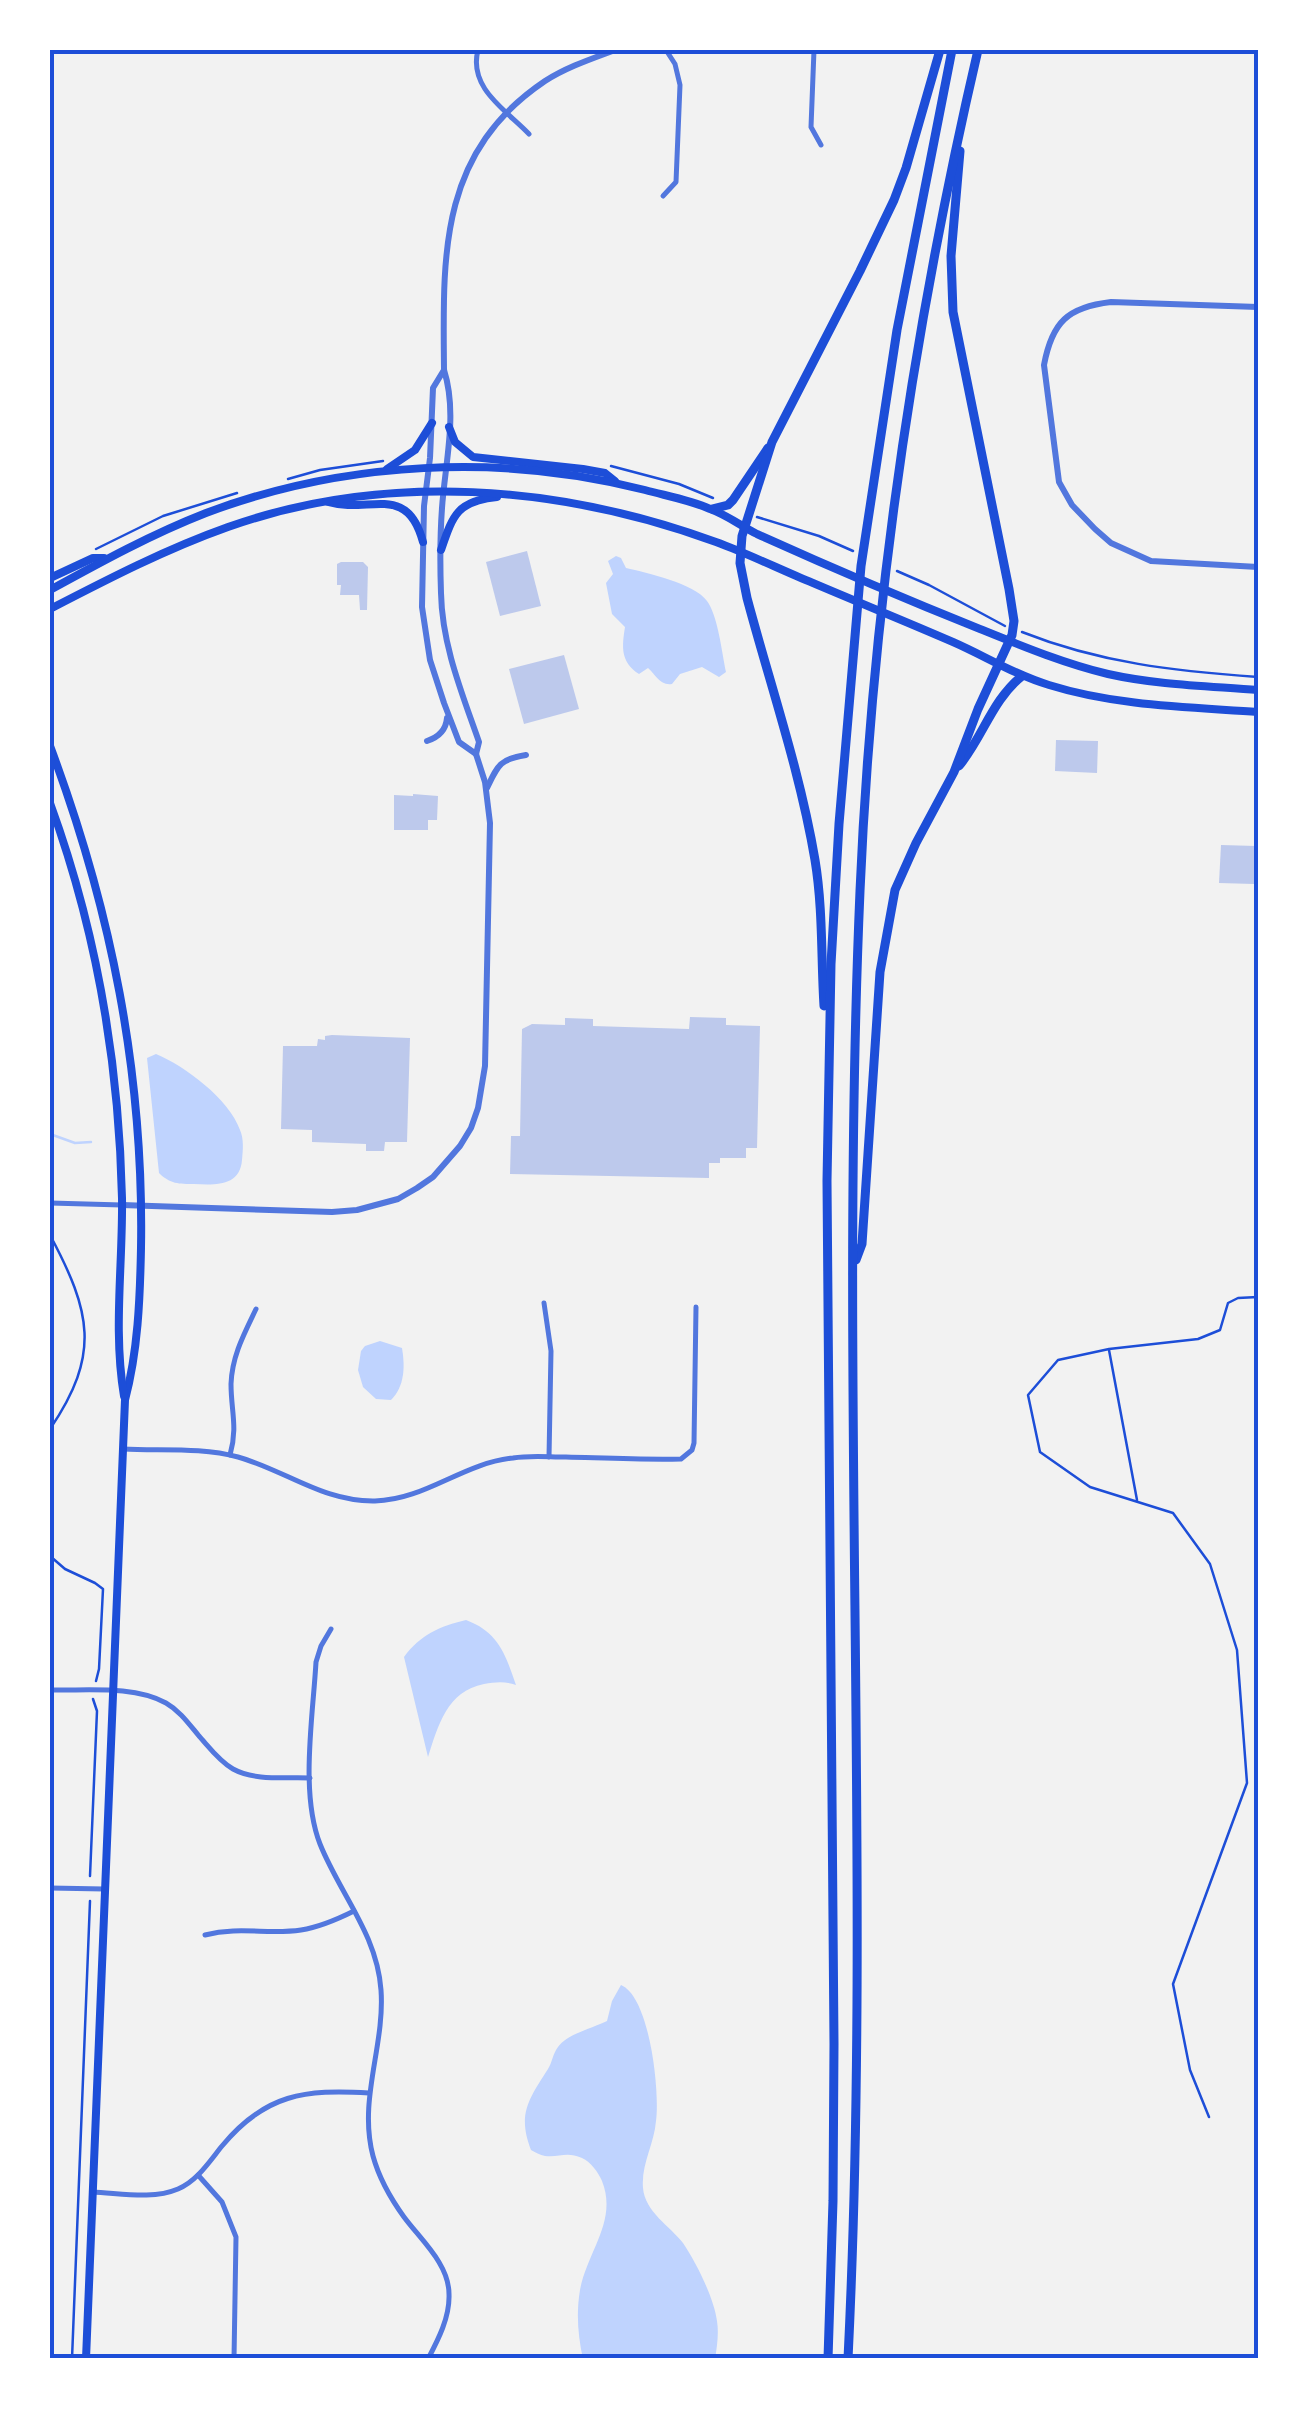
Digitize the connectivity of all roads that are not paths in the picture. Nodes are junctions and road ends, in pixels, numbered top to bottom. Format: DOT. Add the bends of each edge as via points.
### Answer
graph roads {
  1 [pos="478,50"];
  2 [pos="615,50"];
  3 [pos="666,50"];
  4 [pos="814,50"];
  5 [pos="940,50"];
  6 [pos="952,50"];
  7 [pos="978,50"];
  8 [pos="508,113"];
  9 [pos="961,123"];
  10 [pos="529,134"];
  11 [pos="821,145"];
  12 [pos="662,196"];
  13 [pos="1258,306"];
  14 [pos="444,370"];
  15 [pos="432,424"];
  16 [pos="449,427"];
  17 [pos="772,442"];
  18 [pos="429,468"];
  19 [pos="447,468"];
  20 [pos="381,472"];
  21 [pos="619,484"];
  22 [pos="426,490"];
  23 [pos="444,490"];
  24 [pos="523,496"];
  25 [pos="324,501"];
  26 [pos="712,509"];
  27 [pos="743,528"];
  28 [pos="424,542"];
  29 [pos="441,550"];
  30 [pos="740,552"];
  31 [pos="108,558"];
  32 [pos="1258,566"];
  33 [pos="50,578"];
  34 [pos="50,590"];
  35 [pos="50,611"];
  36 [pos="1010,641"];
  37 [pos="1000,664"];
  38 [pos="1022,676"];
  39 [pos="1258,690"];
  40 [pos="447,712"];
  41 [pos="1258,712"];
  42 [pos="427,741"];
  43 [pos="50,746"];
  44 [pos="476,754"];
  45 [pos="526,755"];
  46 [pos="954,772"];
  47 [pos="486,789"];
  48 [pos="50,803"];
  49 [pos="828,1065"];
  50 [pos="50,1204"];
  51 [pos="122,1205"];
  52 [pos="142,1206"];
  53 [pos="854,1267"];
  54 [pos="544,1302"];
  55 [pos="696,1308"];
  56 [pos="256,1309"];
  57 [pos="125,1400"];
  58 [pos="123,1449"];
  59 [pos="230,1455"];
  60 [pos="549,1457"];
  61 [pos="331,1629"];
  62 [pos="50,1690"];
  63 [pos="112,1692"];
  64 [pos="310,1778"];
  65 [pos="50,1888"];
  66 [pos="104,1889"];
  67 [pos="354,1911"];
  68 [pos="205,1935"];
  69 [pos="369,2092"];
  70 [pos="198,2175"];
  71 [pos="92,2192"];
  72 [pos="86,2359"];
  73 [pos="234,2359"];
  74 [pos="428,2359"];
  75 [pos="828,2359"];
  76 [pos="848,2359"];
  1 -- 8 [label="street" via="481,85"];
  2 -- 8 [label="street" via="546,81"];
  3 -- 12 [label="street" via="680,85 676,182"];
  4 -- 11 [label="street" via="811,126"];
  5 -- 17 [label="highway" via="888,213"];
  6 -- 49 [label="highway" via="897,330 861,566"];
  7 -- 9 [label="highway"];
  8 -- 10 [label="street"];
  8 -- 14 [label="street" via="472,161 452,213"];
  9 -- 36 [label="highway" via="953,312 1009,589"];
  9 -- 53 [label="highway" via="907,416 873,706 854,1034"];
  13 -- 32 [label="street" via="1094,304 1076,309 1054,333 1044,365 1058,482 1095,529 1151,561"];
  14 -- 15 [label="street" via="433,388"];
  14 -- 16 [label="street"];
  15 -- 18 [label="street"];
  15 -- 20 [label="main road" via="415,450"];
  16 -- 19 [label="street"];
  16 -- 21 [label="main road" via="472,457 605,473"];
  17 -- 26 [label="highway" via="733,500"];
  17 -- 27 [label="highway"];
  18 -- 19 [label="main road"];
  18 -- 20 [label="main road"];
  18 -- 22 [label="street"];
  19 -- 21 [label="main road"];
  19 -- 23 [label="street"];
  20 -- 31 [label="main road" via="254,497"];
  21 -- 26 [label="main road"];
  22 -- 23 [label="main road"];
  22 -- 25 [label="main road"];
  22 -- 28 [label="street"];
  23 -- 24 [label="main road"];
  23 -- 29 [label="street"];
  24 -- 29 [label="main road" via="468,504 452,518"];
  24 -- 30 [label="main road" via="634,516"];
  25 -- 28 [label="main road" via="399,506 415,520"];
  25 -- 35 [label="main road" via="196,539"];
  26 -- 27 [label="main road"];
  27 -- 30 [label="highway"];
  27 -- 36 [label="main road"];
  28 -- 40 [label="street" via="425,630"];
  29 -- 44 [label="street" via="444,623 480,742"];
  30 -- 37 [label="main road"];
  30 -- 49 [label="highway" via="746,598 815,860"];
  31 -- 33 [label="main road"];
  31 -- 34 [label="main road"];
  36 -- 37 [label="highway"];
  36 -- 39 [label="main road" via="1130,678"];
  37 -- 38 [label="main road"];
  37 -- 46 [label="highway"];
  38 -- 41 [label="main road" via="1118,702"];
  38 -- 46 [label="highway" via="1003,694"];
  40 -- 42 [label="street" via="443,731"];
  40 -- 44 [label="street" via="459,742"];
  43 -- 52 [label="main road" via="84,841 117,969"];
  44 -- 47 [label="street"];
  45 -- 47 [label="street" via="502,762"];
  46 -- 53 [label="highway" via="894,890 875,1024 862,1244"];
  47 -- 52 [label="street" via="485,1066 460,1146 433,1177 398,1199 357,1210"];
  48 -- 51 [label="main road" via="101,994"];
  49 -- 75 [label="highway" via="834,2083"];
  50 -- 51 [label="street"];
  51 -- 52 [label="street"];
  51 -- 57 [label="main road"];
  52 -- 57 [label="main road" via="134,1367"];
  53 -- 76 [label="highway" via="858,2050"];
  54 -- 60 [label="street" via="551,1351"];
  55 -- 60 [label="street" via="692,1450 681,1459"];
  56 -- 59 [label="street" via="232,1373 236,1425"];
  57 -- 58 [label="main road"];
  58 -- 59 [label="street"];
  58 -- 63 [label="main road"];
  59 -- 60 [label="street" via="328,1495 377,1501 424,1491 490,1462"];
  61 -- 64 [label="street" via="316,1662"];
  62 -- 63 [label="street"];
  63 -- 64 [label="street" via="169,1705 232,1769"];
  63 -- 66 [label="main road"];
  64 -- 67 [label="street" via="320,1843"];
  65 -- 66 [label="street"];
  66 -- 71 [label="main road"];
  67 -- 68 [label="street" via="299,1930"];
  67 -- 69 [label="street" via="371,1944 381,1992"];
  69 -- 70 [label="street" via="314,2092 274,2103 239,2127"];
  69 -- 74 [label="street" via="373,2156 390,2196 442,2267 450,2292"];
  70 -- 71 [label="street" via="158,2195"];
  70 -- 73 [label="street" via="222,2202 236,2237"];
  71 -- 72 [label="main road"];
}
